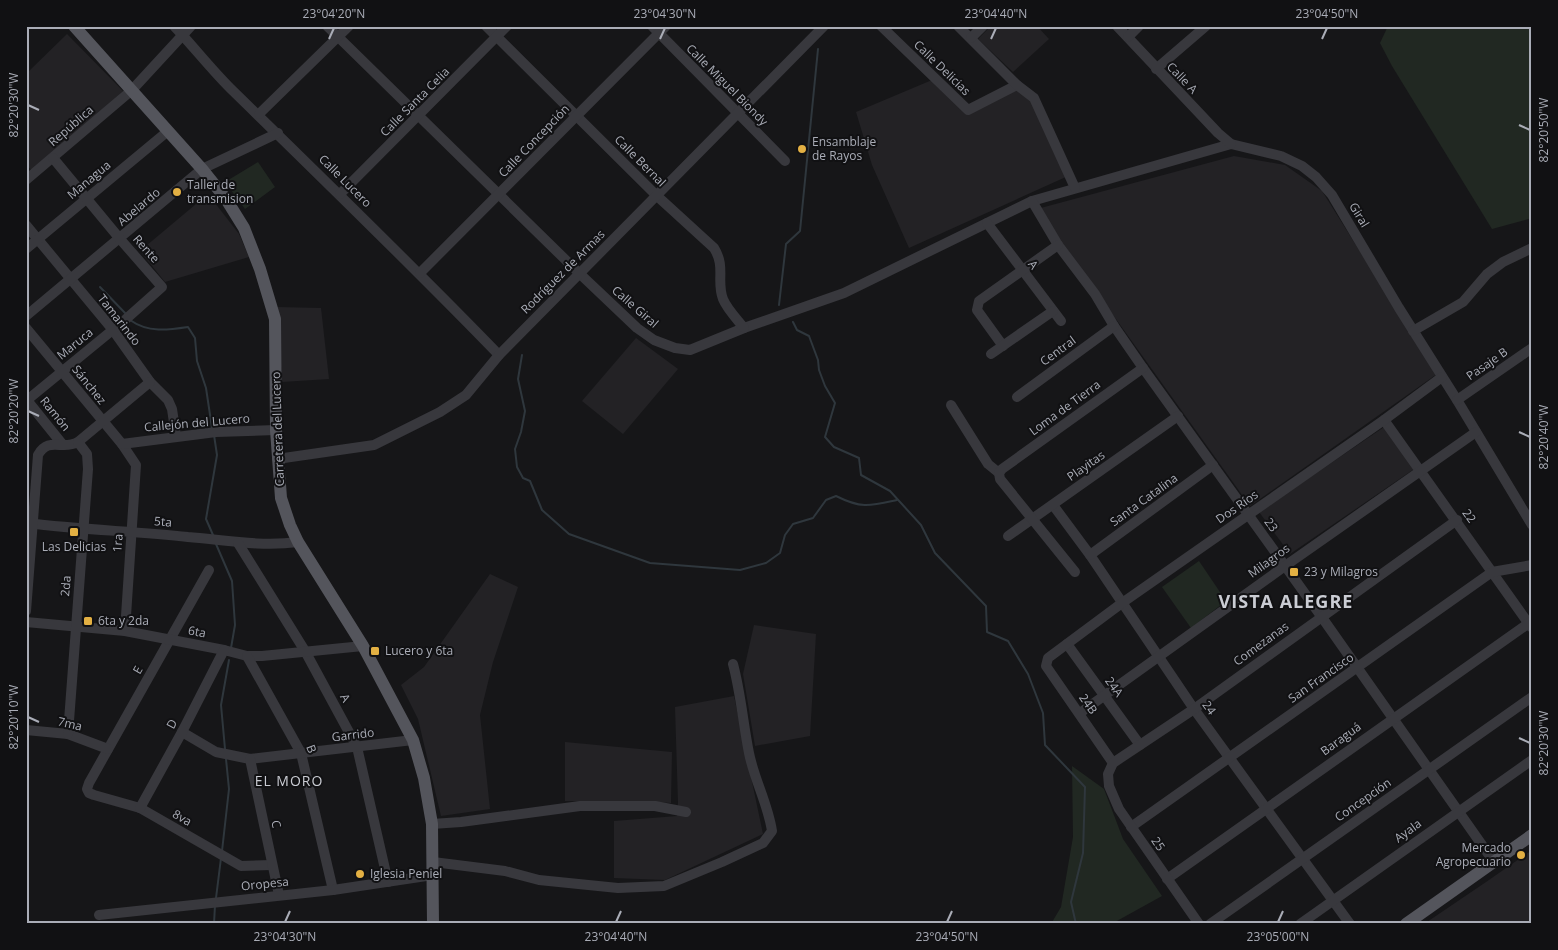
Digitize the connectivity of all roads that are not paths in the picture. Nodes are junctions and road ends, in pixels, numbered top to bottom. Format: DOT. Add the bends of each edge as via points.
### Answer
graph roads {
  1 [pos="74,26"];
  2 [pos="174,26"];
  3 [pos="192,26"];
  4 [pos="327,26"];
  5 [pos="349,26"];
  6 [pos="486,26"];
  7 [pos="507,26"];
  8 [pos="881,26"];
  9 [pos="958,26"];
  10 [pos="983,26"];
  11 [pos="1117,26"];
  12 [pos="1139,26"];
  13 [pos="1206,26"];
  14 [pos="659,29"];
  15 [pos="816,29"];
  16 [pos="182,35"];
  17 [pos="496,37"];
  18 [pos="1128,37"];
  19 [pos="338,38"];
  20 [pos="971,38"];
  21 [pos="1156,69"];
  22 [pos="1017,86"];
  23 [pos="132,90"];
  24 [pos="259,114"];
  25 [pos="737,114"];
  26 [pos="419,115"];
  27 [pos="577,115"];
  28 [pos="168,131"];
  29 [pos="278,133"];
  30 [pos="1231,144"];
  31 [pos="53,158"];
  32 [pos="786,161"];
  33 [pos="202,169"];
  34 [pos="28,176"];
  35 [pos="1075,188"];
  36 [pos="340,194"];
  37 [pos="500,194"];
  38 [pos="656,195"];
  39 [pos="87,199"];
  40 [pos="1032,201"];
  41 [pos="987,224"];
  42 [pos="26,226"];
  43 [pos="38,239"];
  44 [pos="120,239"];
  45 [pos="1058,245"];
  46 [pos="1532,248"];
  47 [pos="26,249"];
  48 [pos="1021,270"];
  49 [pos="420,273"];
  50 [pos="579,273"];
  51 [pos="70,280"];
  52 [pos="162,287"];
  53 [pos="1052,310"];
  54 [pos="26,316"];
  55 [pos="1061,321"];
  56 [pos="1114,326"];
  57 [pos="26,328"];
  58 [pos="744,328"];
  59 [pos="113,330"];
  60 [pos="1413,331"];
  61 [pos="1003,346"];
  62 [pos="1532,348"];
  63 [pos="991,354"];
  64 [pos="499,355"];
  65 [pos="1143,368"];
  66 [pos="61,371"];
  67 [pos="1442,377"];
  68 [pos="150,382"];
  69 [pos="1017,397"];
  70 [pos="26,400"];
  71 [pos="1457,400"];
  72 [pos="951,405"];
  73 [pos="1178,416"];
  74 [pos="1384,420"];
  75 [pos="102,421"];
  76 [pos="276,430"];
  77 [pos="1476,432"];
  78 [pos="176,436"];
  79 [pos="78,442"];
  80 [pos="122,444"];
  81 [pos="63,446"];
  82 [pos="132,458"];
  83 [pos="277,459"];
  84 [pos="1212,465"];
  85 [pos="1000,471"];
  86 [pos="1422,471"];
  87 [pos="1053,505"];
  88 [pos="1248,514"];
  89 [pos="1032,518"];
  90 [pos="1457,520"];
  91 [pos="30,523"];
  92 [pos="1532,525"];
  93 [pos="83,528"];
  94 [pos="131,532"];
  95 [pos="1008,536"];
  96 [pos="298,542"];
  97 [pos="238,543"];
  98 [pos="1090,556"];
  99 [pos="1532,565"];
  100 [pos="1285,566"];
  101 [pos="209,570"];
  102 [pos="1075,572"];
  103 [pos="1492,572"];
  104 [pos="1122,603"];
  105 [pos="26,611"];
  106 [pos="1321,616"];
  107 [pos="26,622"];
  108 [pos="1531,624"];
  109 [pos="75,627"];
  110 [pos="125,631"];
  111 [pos="171,639"];
  112 [pos="1067,644"];
  113 [pos="363,646"];
  114 [pos="224,650"];
  115 [pos="305,651"];
  116 [pos="247,656"];
  117 [pos="1159,657"];
  118 [pos="1048,658"];
  119 [pos="733,664"];
  120 [pos="1357,668"];
  121 [pos="1104,695"];
  122 [pos="1532,697"];
  123 [pos="1194,708"];
  124 [pos="1080,714"];
  125 [pos="1393,718"];
  126 [pos="26,730"];
  127 [pos="182,732"];
  128 [pos="68,734"];
  129 [pos="413,740"];
  130 [pos="1140,745"];
  131 [pos="357,747"];
  132 [pos="108,749"];
  133 [pos="301,753"];
  134 [pos="1229,758"];
  135 [pos="250,759"];
  136 [pos="1532,760"];
  137 [pos="1113,763"];
  138 [pos="1428,769"];
  139 [pos="88,783"];
  140 [pos="140,808"];
  141 [pos="1266,808"];
  142 [pos="1458,811"];
  143 [pos="686,812"];
  144 [pos="432,824"];
  145 [pos="1131,827"];
  146 [pos="1532,835"];
  147 [pos="1302,858"];
  148 [pos="1494,862"];
  149 [pos="272,865"];
  150 [pos="433,869"];
  151 [pos="1167,879"];
  152 [pos="388,882"];
  153 [pos="333,890"];
  154 [pos="279,895"];
  155 [pos="1333,901"];
  156 [pos="99,915"];
  157 [pos="433,924"];
  158 [pos="1199,924"];
  159 [pos="1210,924"];
  160 [pos="1300,924"];
  161 [pos="1350,924"];
  162 [pos="1406,924"];
  1 -- 23 [label="main road, Carretera del Lucero"];
  2 -- 16 [label="street, Calle Lucero"];
  3 -- 16 [label="street, República"];
  4 -- 19 [label="street, Calle Giral"];
  5 -- 19 [label="street"];
  6 -- 17 [label="street, Calle Bernal"];
  7 -- 17 [label="street, Calle Santa Celia"];
  8 -- 22 [label="street, Calle Delicias" via="968,110"];
  9 -- 20 [label="street"];
  10 -- 20 [label="street"];
  11 -- 18 [label="street, Calle A"];
  12 -- 18 [label="street"];
  13 -- 21 [label="street"];
  14 -- 25 [label="street, Calle Miguel Biondy"];
  14 -- 27 [label="street, Calle Concepción"];
  15 -- 25 [label="street, Rodríguez de Armas"];
  16 -- 23 [label="street, República"];
  16 -- 24 [label="street, Calle Lucero" via="229,87"];
  17 -- 26 [label="street, Calle Santa Celia"];
  17 -- 27 [label="street, Calle Bernal"];
  18 -- 21 [label="street, Calle A"];
  19 -- 24 [label="street"];
  19 -- 26 [label="street, Calle Giral"];
  20 -- 22 [label="street"];
  21 -- 30 [label="street, Calle A"];
  22 -- 35 [label="street" via="1037,103"];
  23 -- 28 [label="main road, Carretera del Lucero"];
  23 -- 31 [label="street, República"];
  24 -- 29 [label="street, Calle Lucero"];
  25 -- 32 [label="street, Calle Miguel Biondy"];
  25 -- 38 [label="street, Rodríguez de Armas"];
  26 -- 36 [label="street, Calle Santa Celia"];
  26 -- 37 [label="street, Calle Giral"];
  27 -- 37 [label="street, Calle Concepción"];
  27 -- 38 [label="street, Calle Bernal"];
  28 -- 33 [label="main road, Carretera del Lucero"];
  28 -- 39 [label="street, Managua"];
  29 -- 33 [label="street, Abelardo"];
  29 -- 36 [label="street, Calle Lucero"];
  30 -- 35 [label="street, Giral"];
  30 -- 60 [label="street, Giral" via="1281,156 1316,177 1332,195"];
  31 -- 34 [label="street, República"];
  31 -- 39 [label="street, Rente"];
  33 -- 44 [label="street, Abelardo"];
  33 -- 76 [label="main road, Carretera del Lucero" via="244,228 275,319"];
  35 -- 40 [label="street, Giral"];
  36 -- 49 [label="street, Calle Lucero"];
  37 -- 49 [label="street, Calle Concepción"];
  37 -- 50 [label="street, Calle Giral"];
  38 -- 50 [label="street, Rodríguez de Armas"];
  38 -- 58 [label="street, Calle Bernal" via="714,248 721,266 723,298"];
  39 -- 43 [label="street, Managua"];
  39 -- 44 [label="street, Rente"];
  40 -- 41 [label="street, Calle Giral"];
  40 -- 45 [label="street, 23"];
  41 -- 48 [label="street, A"];
  41 -- 58 [label="street, Calle Giral" via="844,294"];
  42 -- 43 [label="street, Tamarindo"];
  43 -- 47 [label="street, Managua"];
  43 -- 51 [label="street, Tamarindo"];
  44 -- 51 [label="street, Abelardo"];
  44 -- 52 [label="street, Rente"];
  45 -- 48 [label="street"];
  45 -- 56 [label="street, 23" via="1095,294"];
  46 -- 60 [label="street" via="1503,262 1487,274 1463,302"];
  48 -- 53 [label="street, A"];
  48 -- 61 [label="street" via="979,301 978,310"];
  49 -- 64 [label="street, Calle Lucero"];
  50 -- 58 [label="street, Calle Giral" via="637,328 654,340 676,348 690,350"];
  50 -- 64 [label="street, Rodríguez de Armas"];
  51 -- 54 [label="street, Abelardo"];
  51 -- 59 [label="street, Tamarindo"];
  52 -- 59 [label="street, Maruca"];
  53 -- 55 [label="street, A"];
  53 -- 61 [label="street"];
  56 -- 65 [label="street, 23"];
  56 -- 69 [label="street, Central"];
  57 -- 66 [label="street, Sánchez"];
  59 -- 66 [label="street, Maruca"];
  59 -- 68 [label="street, Tamarindo"];
  60 -- 67 [label="street, Giral"];
  61 -- 63 [label="street"];
  62 -- 71 [label="street, Pasaje B"];
  64 -- 83 [label="street, Rodríguez de Armas" via="466,395 440,412 374,445"];
  65 -- 73 [label="street, 23"];
  65 -- 85 [label="street, Loma de Tierra"];
  66 -- 70 [label="street, Maruca"];
  66 -- 75 [label="street, Sánchez"];
  67 -- 71 [label="street, Giral"];
  67 -- 74 [label="street, Dos Ríos"];
  68 -- 75 [label="street"];
  68 -- 78 [label="street, Tamarindo" via="168,400"];
  70 -- 81 [label="street, Ramón"];
  71 -- 77 [label="street, Giral"];
  72 -- 85 [label="street" via="988,464"];
  73 -- 84 [label="street, 23"];
  73 -- 87 [label="street, Playitas"];
  74 -- 86 [label="street, 22"];
  74 -- 88 [label="street, Dos Ríos"];
  75 -- 79 [label="street"];
  75 -- 80 [label="street, Sánchez"];
  76 -- 78 [label="street, Callejón del Lucero"];
  76 -- 83 [label="main road, Carretera del Lucero"];
  77 -- 86 [label="street, Milagros"];
  77 -- 92 [label="street, Giral"];
  78 -- 80 [label="street, Callejón del Lucero"];
  79 -- 81 [label="street"];
  79 -- 93 [label="street, 2da" via="87,454 88,469"];
  80 -- 82 [label="street, Sánchez"];
  81 -- 91 [label="street" via="48,444 38,455"];
  82 -- 94 [label="street, 1ra" via="136,465"];
  83 -- 96 [label="main road, Carretera del Lucero" via="281,498"];
  84 -- 88 [label="street, 23"];
  84 -- 98 [label="street, Santa Catalina"];
  85 -- 89 [label="street" via="1000,479"];
  86 -- 90 [label="street, 22"];
  86 -- 100 [label="street, Milagros"];
  87 -- 89 [label="street, Playitas"];
  87 -- 98 [label="street, 24"];
  88 -- 100 [label="street, 23"];
  88 -- 104 [label="street, Dos Ríos"];
  89 -- 95 [label="street, Playitas"];
  89 -- 102 [label="street"];
  90 -- 103 [label="street, 22"];
  90 -- 106 [label="street, Comezanas"];
  91 -- 93 [label="street, 5ta"];
  91 -- 105 [label="street"];
  93 -- 94 [label="street, 5ta"];
  93 -- 109 [label="street, 2da"];
  94 -- 97 [label="street, 5ta"];
  94 -- 110 [label="street, 1ra"];
  96 -- 97 [label="street, 5ta"];
  96 -- 113 [label="main road, Carretera del Lucero"];
  97 -- 115 [label="street, A"];
  98 -- 104 [label="street, 24"];
  99 -- 103 [label="street, San Francisco"];
  100 -- 106 [label="street, 23"];
  100 -- 117 [label="street, Milagros"];
  101 -- 111 [label="street, E"];
  103 -- 108 [label="street, 22"];
  103 -- 120 [label="street, San Francisco"];
  104 -- 112 [label="street, Dos Ríos"];
  104 -- 117 [label="street, 24"];
  106 -- 120 [label="street, 23"];
  106 -- 123 [label="street, Comezanas"];
  107 -- 109 [label="street, 6ta"];
  108 -- 125 [label="street, Baraguá"];
  109 -- 110 [label="street, 6ta"];
  109 -- 128 [label="street, 2da"];
  110 -- 111 [label="street, 6ta"];
  111 -- 114 [label="street, 6ta"];
  111 -- 132 [label="street, E"];
  112 -- 118 [label="street, Dos Ríos"];
  112 -- 121 [label="street, 24A"];
  113 -- 115 [label="street, 6ta"];
  113 -- 129 [label="main road, Carretera del Lucero"];
  114 -- 116 [label="street, 6ta"];
  114 -- 127 [label="street, D"];
  115 -- 116 [label="street, 6ta"];
  115 -- 131 [label="street, A"];
  116 -- 133 [label="street, B"];
  117 -- 121 [label="street, Milagros"];
  117 -- 123 [label="street, 24"];
  118 -- 124 [label="street, 24B" via="1046,666"];
  119 -- 150 [label="street, Oropesa" via="749,754 771,825 772,831 764,843 664,886 618,888 539,880 505,871"];
  120 -- 125 [label="street, 23"];
  120 -- 134 [label="street, San Francisco"];
  121 -- 124 [label="street, Milagros"];
  121 -- 130 [label="street, 24A"];
  122 -- 138 [label="street, Concepción"];
  123 -- 130 [label="street, Comezanas"];
  123 -- 134 [label="street, 24"];
  124 -- 137 [label="street, 24B"];
  125 -- 138 [label="street, 23"];
  125 -- 141 [label="street, Baraguá"];
  126 -- 128 [label="street, 7ma"];
  127 -- 135 [label="street, Garrido" via="216,752"];
  127 -- 140 [label="street, D"];
  128 -- 132 [label="street, 7ma"];
  129 -- 131 [label="street, Garrido"];
  129 -- 144 [label="main road, Carretera del Lucero"];
  130 -- 137 [label="street, Comezanas"];
  131 -- 133 [label="street, Garrido"];
  131 -- 152 [label="street, A"];
  132 -- 139 [label="street, E"];
  133 -- 135 [label="street, Garrido"];
  133 -- 153 [label="street, B"];
  134 -- 141 [label="street, 24"];
  134 -- 145 [label="street, San Francisco"];
  135 -- 149 [label="street, C"];
  136 -- 142 [label="street, Ayala"];
  137 -- 145 [label="street, 25" via="1108,774 1109,786"];
  138 -- 142 [label="street, 23"];
  138 -- 147 [label="street, Concepción"];
  139 -- 140 [label="street, 8va" via="88,793"];
  140 -- 149 [label="street, 8va" via="241,866"];
  141 -- 147 [label="street, 24"];
  141 -- 151 [label="street, Baraguá"];
  142 -- 148 [label="street, 23"];
  142 -- 155 [label="street, Ayala"];
  143 -- 144 [label="street" via="655,806 580,806"];
  144 -- 150 [label="main road, Carretera del Lucero"];
  145 -- 151 [label="street, 25"];
  146 -- 148 [label="main road"];
  147 -- 155 [label="street, 24"];
  147 -- 159 [label="street, Concepción"];
  148 -- 162 [label="main road"];
  149 -- 154 [label="street, C"];
  150 -- 152 [label="street, Oropesa"];
  150 -- 157 [label="main road, Carretera del Lucero"];
  151 -- 158 [label="street, 25"];
  152 -- 153 [label="street, Oropesa"];
  153 -- 154 [label="street, Oropesa"];
  154 -- 156 [label="street, Oropesa"];
  155 -- 160 [label="street, Ayala"];
  155 -- 161 [label="street, 24"];
}
